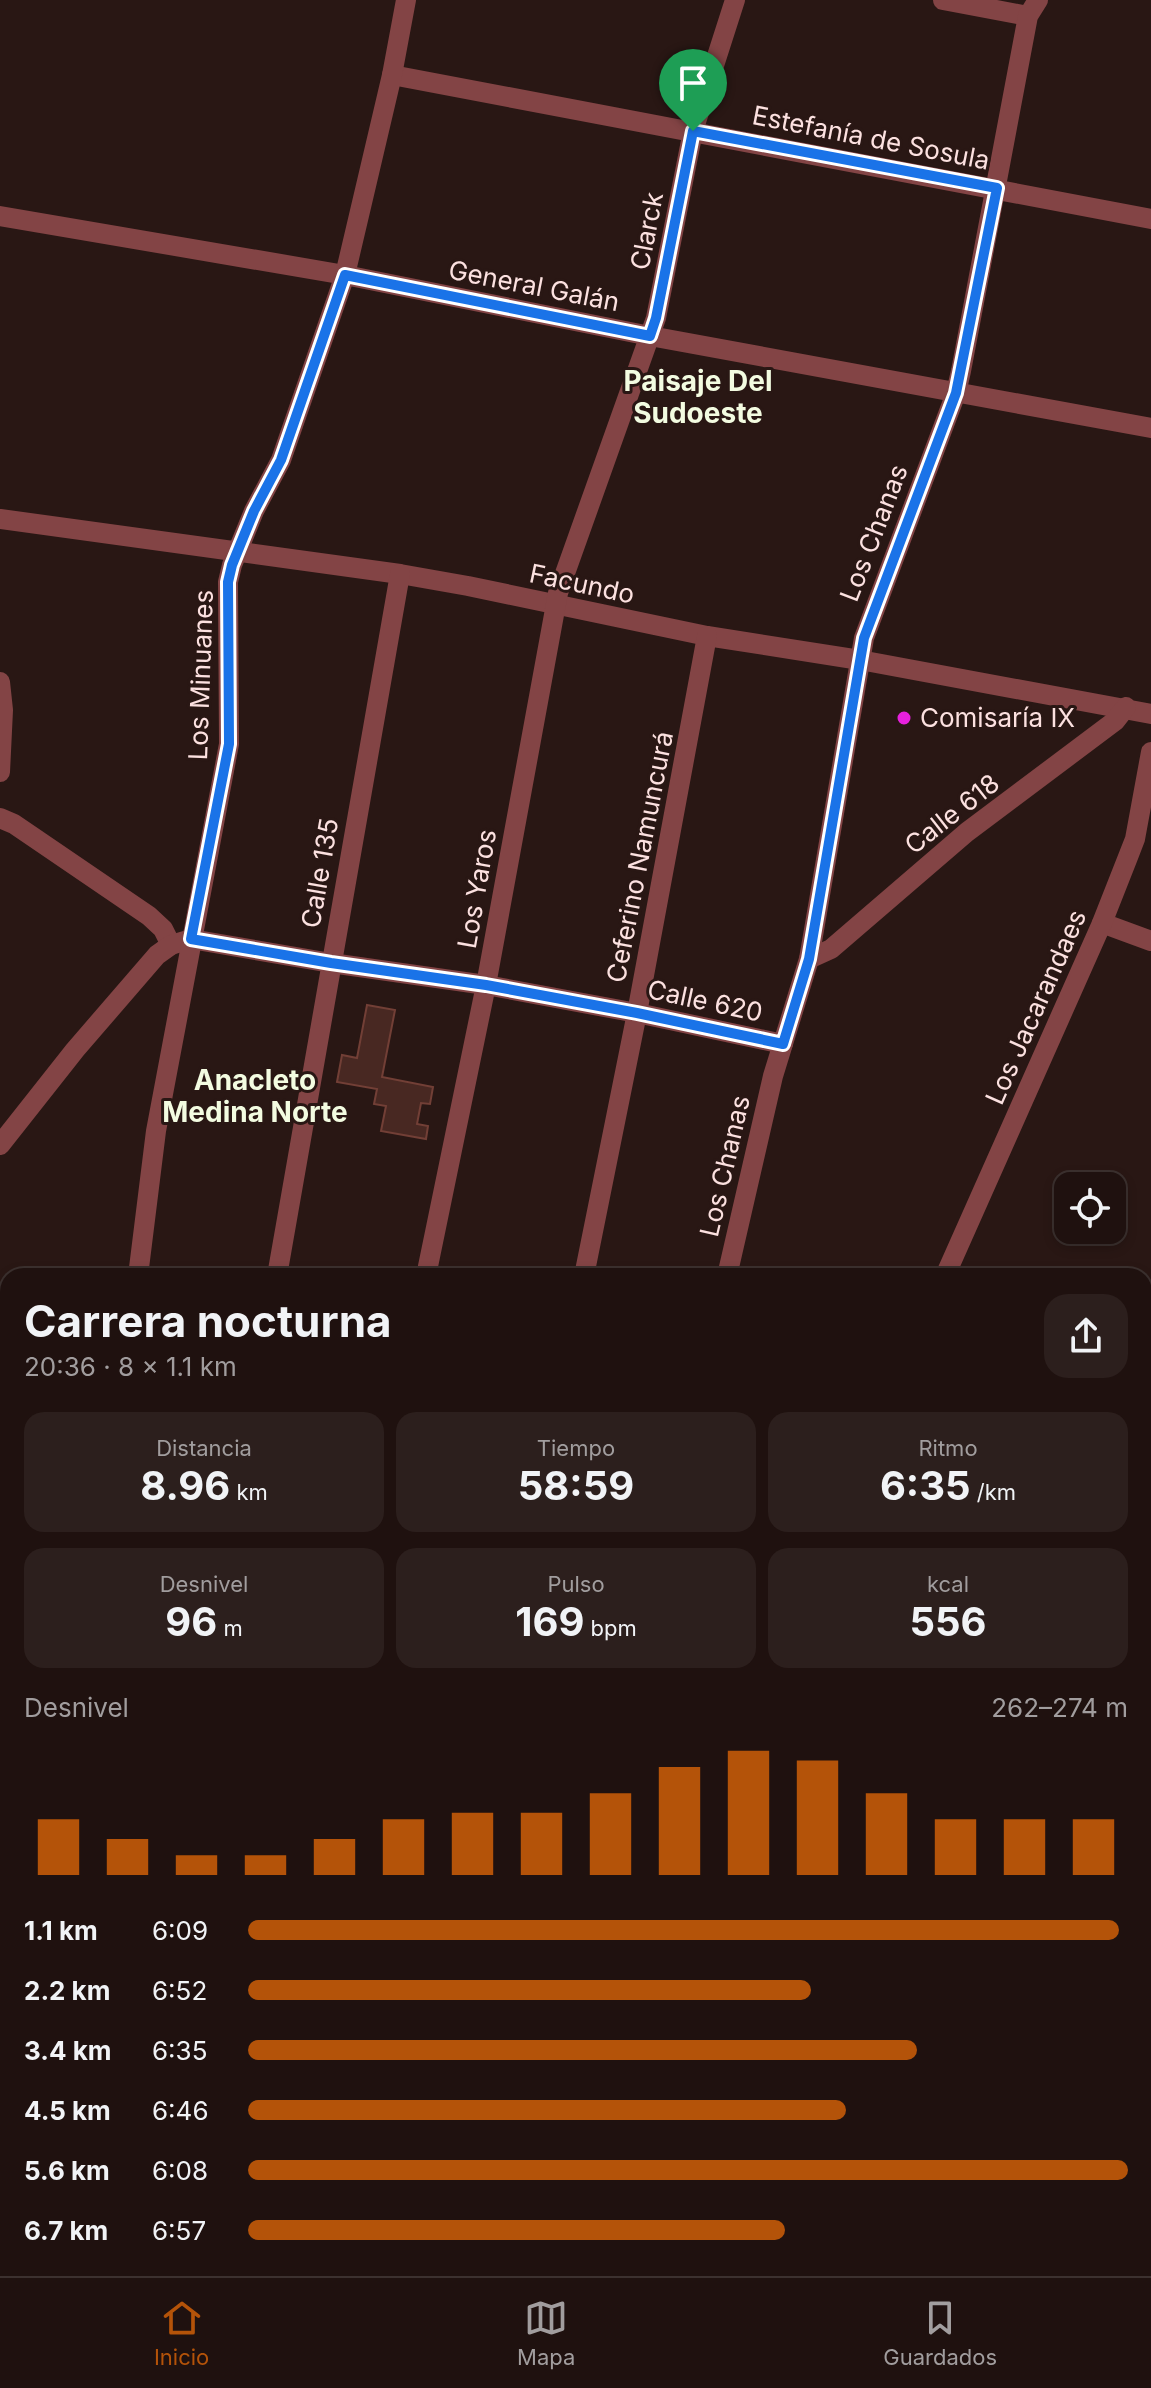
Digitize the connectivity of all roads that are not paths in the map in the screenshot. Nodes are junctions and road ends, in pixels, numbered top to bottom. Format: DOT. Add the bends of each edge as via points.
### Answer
graph roads {
  1 [pos="406,0"];
  2 [pos="735,0"];
  3 [pos="943,0"];
  4 [pos="1033,8"];
  5 [pos="392,75"];
  6 [pos="693,131"];
  7 [pos="997,188"];
  8 [pos="0,216"];
  9 [pos="1151,219"];
  10 [pos="345,275"];
  11 [pos="650,336"];
  12 [pos="956,393"];
  13 [pos="1151,428"];
  14 [pos="0,519"];
  15 [pos="238,551"];
  16 [pos="400,574"];
  17 [pos="555,605"];
  18 [pos="707,636"];
  19 [pos="860,660"];
  20 [pos="0,682"];
  21 [pos="1126,707"];
  22 [pos="1151,714"];
  23 [pos="1151,752"];
  24 [pos="0,772"];
  25 [pos="0,818"];
  26 [pos="1102,923"];
  27 [pos="1151,941"];
  28 [pos="181,942"];
  29 [pos="809,959"];
  30 [pos="331,963"];
  31 [pos="486,985"];
  32 [pos="637,1013"];
  33 [pos="783,1044"];
  34 [pos="0,1145"];
  35 [pos="139,1268"];
  36 [pos="279,1268"];
  37 [pos="428,1268"];
  38 [pos="586,1268"];
  39 [pos="729,1268"];
  40 [pos="949,1268"];
  1 -- 5 [label="street, Los Minuanes"];
  2 -- 6 [label="street, Clarck"];
  3 -- 4 [label="street"];
  4 -- 7 [label="street, Los Chanas"];
  5 -- 6 [label="street, Estefanía de Sosula"];
  5 -- 10 [label="street, Los Minuanes"];
  6 -- 7 [label="street, Estefanía de Sosula"];
  6 -- 11 [label="street, Clarck"];
  7 -- 9 [label="street, Estefanía de Sosula"];
  7 -- 12 [label="street, Los Chanas"];
  8 -- 10 [label="street, General Galán"];
  10 -- 11 [label="street, General Galán"];
  10 -- 15 [label="street, Los Minuanes" via="281,460"];
  11 -- 12 [label="street, General Galán"];
  11 -- 17 [label="street, Clarck"];
  12 -- 13 [label="street, General Galán"];
  12 -- 19 [label="street, Los Chanas" via="868,624"];
  14 -- 15 [label="street, Facundo"];
  15 -- 16 [label="street, Facundo"];
  15 -- 28 [label="street, Los Minuanes" via="228,582 229,744"];
  16 -- 17 [label="street, Facundo"];
  16 -- 30 [label="street, Calle 135"];
  17 -- 18 [label="street, Facundo"];
  17 -- 31 [label="street, Los Yaros"];
  18 -- 19 [label="street, Facundo"];
  18 -- 32 [label="street, Ceferino Namuncurá"];
  19 -- 21 [label="street, Facundo"];
  19 -- 29 [label="street, Los Chanas"];
  20 -- 24 [label="street"];
  21 -- 22 [label="street, Facundo"];
  21 -- 29 [label="street, Calle 618" via="1115,721 967,832 831,949"];
  23 -- 26 [label="street, Los Jacarandaes" via="1135,839"];
  25 -- 28 [label="street"];
  26 -- 27 [label="street"];
  26 -- 40 [label="street, Los Jacarandaes"];
  28 -- 30 [label="street, Calle 620"];
  28 -- 34 [label="street" via="157,955"];
  28 -- 35 [label="street, Los Minuanes"];
  29 -- 33 [label="street, Los Chanas"];
  30 -- 31 [label="street, Calle 620"];
  30 -- 36 [label="street, Calle 135"];
  31 -- 32 [label="street, Calle 620"];
  31 -- 37 [label="street, Los Yaros"];
  32 -- 33 [label="street, Calle 620"];
  32 -- 38 [label="street, Ceferino Namuncurá"];
  33 -- 39 [label="street, Los Chanas"];
}
